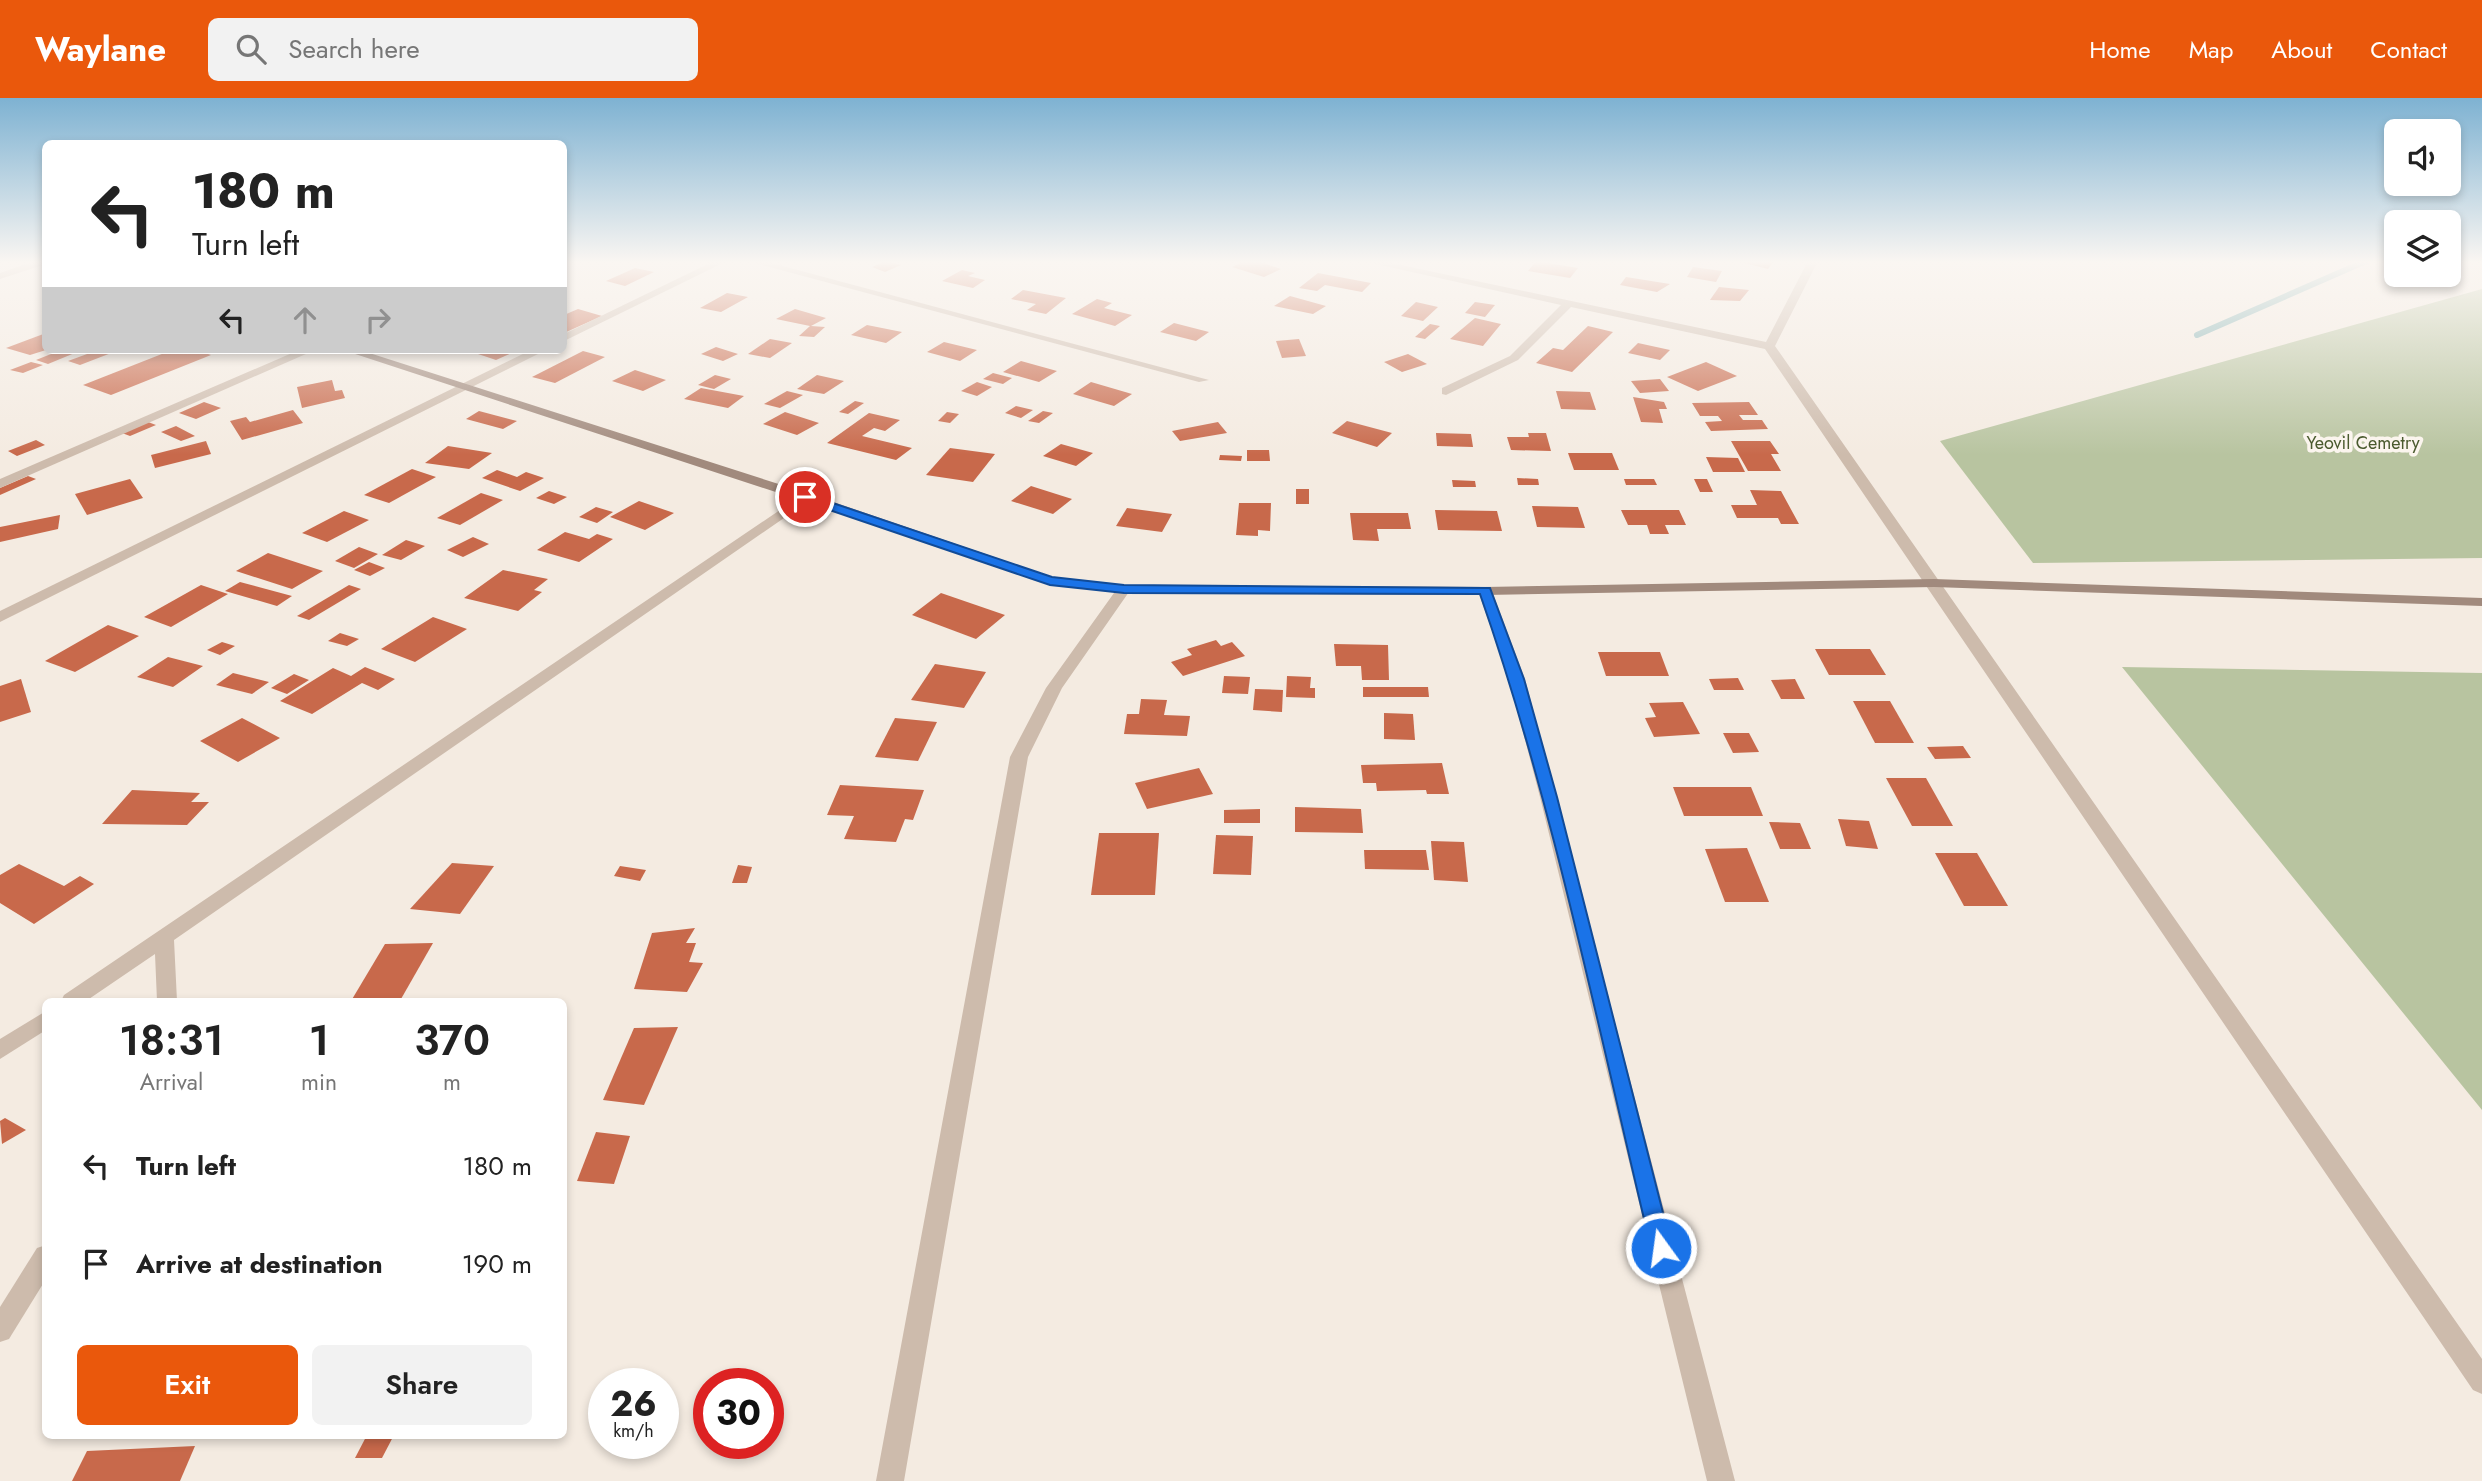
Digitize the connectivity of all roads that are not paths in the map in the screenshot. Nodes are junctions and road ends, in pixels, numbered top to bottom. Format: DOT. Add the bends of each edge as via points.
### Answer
graph roads {
  1 [pos="590,326"];
  2 [pos="997,326"];
  3 [pos="1546,326"];
  4 [pos="1676,326"];
  5 [pos="1780,326"];
  6 [pos="567,337"];
  7 [pos="1769,346"];
  8 [pos="300,354"];
  9 [pos="361,354"];
  10 [pos="532,354"];
  11 [pos="1203,380"];
  12 [pos="461,388"];
  13 [pos="1446,391"];
  14 [pos="0,484"];
  15 [pos="805,497"];
  16 [pos="1934,583"];
  17 [pos="1124,589"];
  18 [pos="1485,590"];
  19 [pos="2482,602"];
  20 [pos="0,617"];
  21 [pos="164,937"];
  22 [pos="75,998"];
  23 [pos="167,998"];
  24 [pos="42,1021"];
  25 [pos="0,1050"];
  26 [pos="42,1262"];
  27 [pos="0,1330"];
  28 [pos="2482,1381"];
  29 [pos="890,1481"];
  30 [pos="1721,1481"];
  1 -- 6 [label="street"];
  2 -- 11 [label="street"];
  3 -- 13 [label="street" via="1514,358"];
  4 -- 7 [label="street"];
  5 -- 7 [label="street"];
  7 -- 16 [label="street"];
  8 -- 14 [label="street"];
  9 -- 12 [label="street"];
  10 -- 12 [label="street"];
  12 -- 15 [label="street"];
  12 -- 20 [label="street"];
  15 -- 17 [label="street" via="1050,581"];
  15 -- 21 [label="street"];
  16 -- 18 [label="street"];
  16 -- 19 [label="street"];
  16 -- 28 [label="street"];
  17 -- 18 [label="street"];
  17 -- 29 [label="street" via="1054,688 1019,757"];
  18 -- 30 [label="street" via="1517,679 1549,797"];
  21 -- 22 [label="street"];
  21 -- 23 [label="street"];
  24 -- 25 [label="street"];
  26 -- 27 [label="street"];
}
